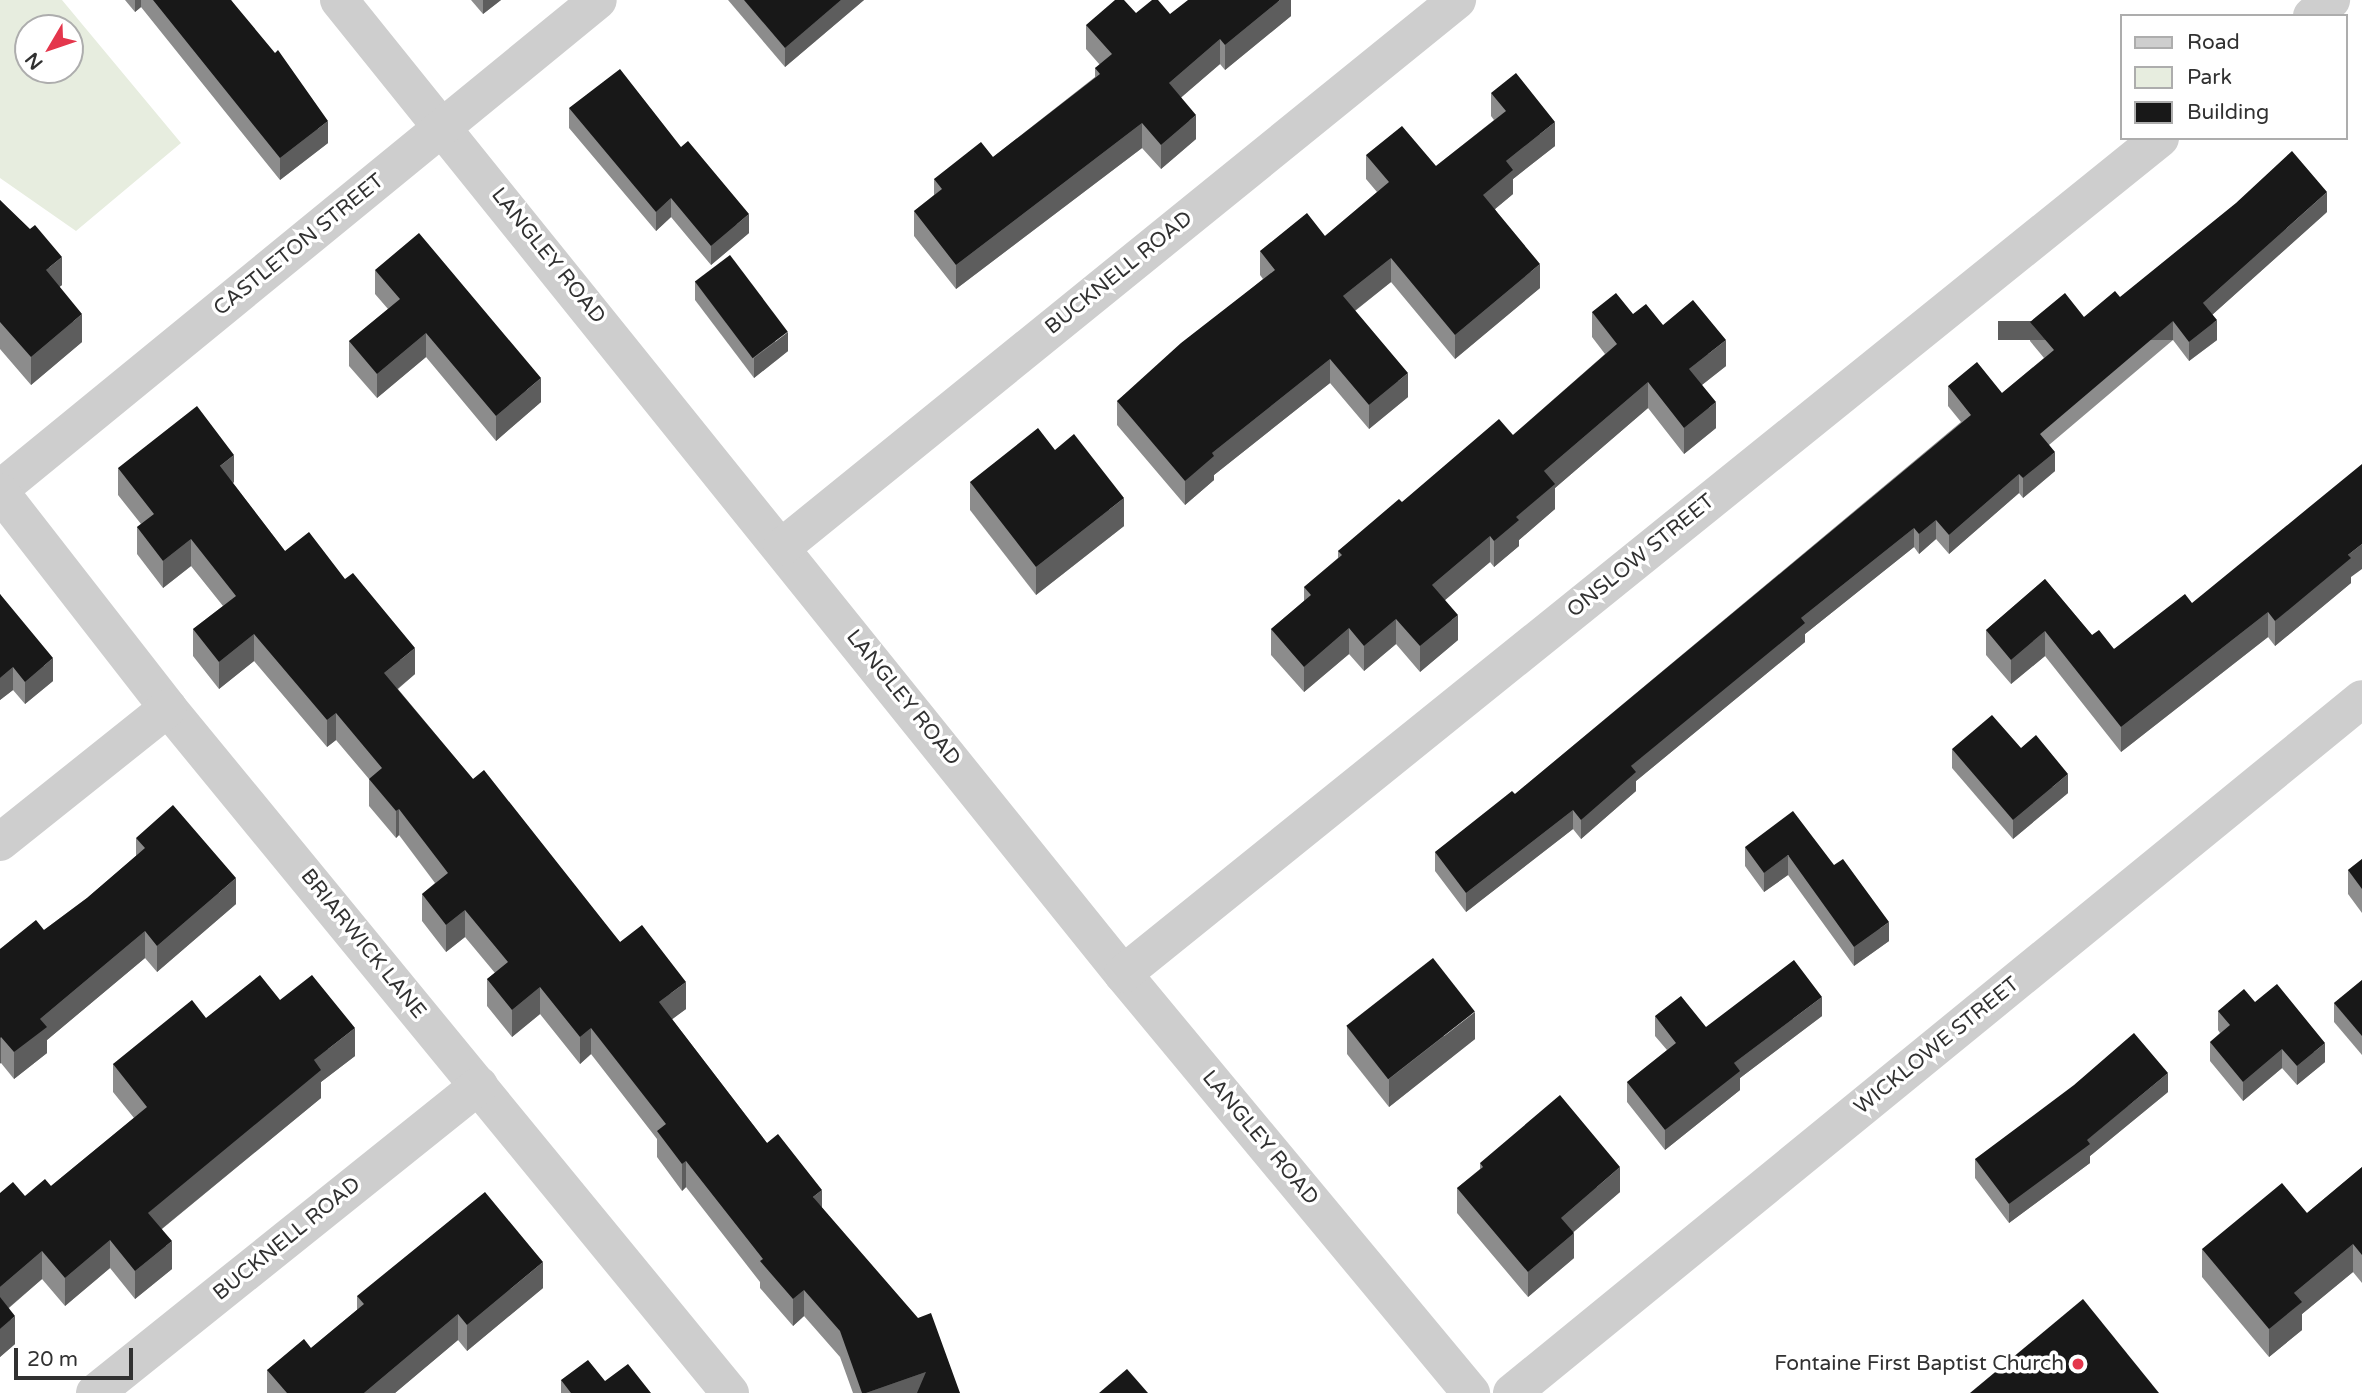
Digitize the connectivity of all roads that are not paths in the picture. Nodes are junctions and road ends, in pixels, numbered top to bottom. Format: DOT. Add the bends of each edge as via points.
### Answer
graph roads {
  1 [pos="339,0"];
  2 [pos="598,0"];
  3 [pos="1457,0"];
  4 [pos="2331,0"];
  5 [pos="2314,14"];
  6 [pos="444,127"];
  7 [pos="2158,140"];
  8 [pos="0,490"];
  9 [pos="782,547"];
  10 [pos="2362,699"];
  11 [pos="168,708"];
  12 [pos="0,842"];
  13 [pos="1123,974"];
  14 [pos="479,1085"];
  15 [pos="95,1393"];
  16 [pos="730,1393"];
  17 [pos="1471,1393"];
  18 [pos="1513,1393"];
  1 -- 6 [label="street, LANGLEY ROAD"];
  2 -- 6 [label="street, CASTLETON STREET"];
  3 -- 9 [label="street, BUCKNELL ROAD"];
  4 -- 5 [label="street"];
  6 -- 8 [label="street, CASTLETON STREET"];
  6 -- 9 [label="street, LANGLEY ROAD"];
  7 -- 13 [label="street, ONSLOW STREET"];
  8 -- 11 [label="street, BRIARWICK LANE"];
  9 -- 13 [label="street, LANGLEY ROAD"];
  10 -- 18 [label="street, WICKLOWE STREET"];
  11 -- 12 [label="street"];
  11 -- 14 [label="street, BRIARWICK LANE"];
  13 -- 17 [label="street, LANGLEY ROAD"];
  14 -- 15 [label="street, BUCKNELL ROAD"];
  14 -- 16 [label="street, BRIARWICK LANE"];
}
